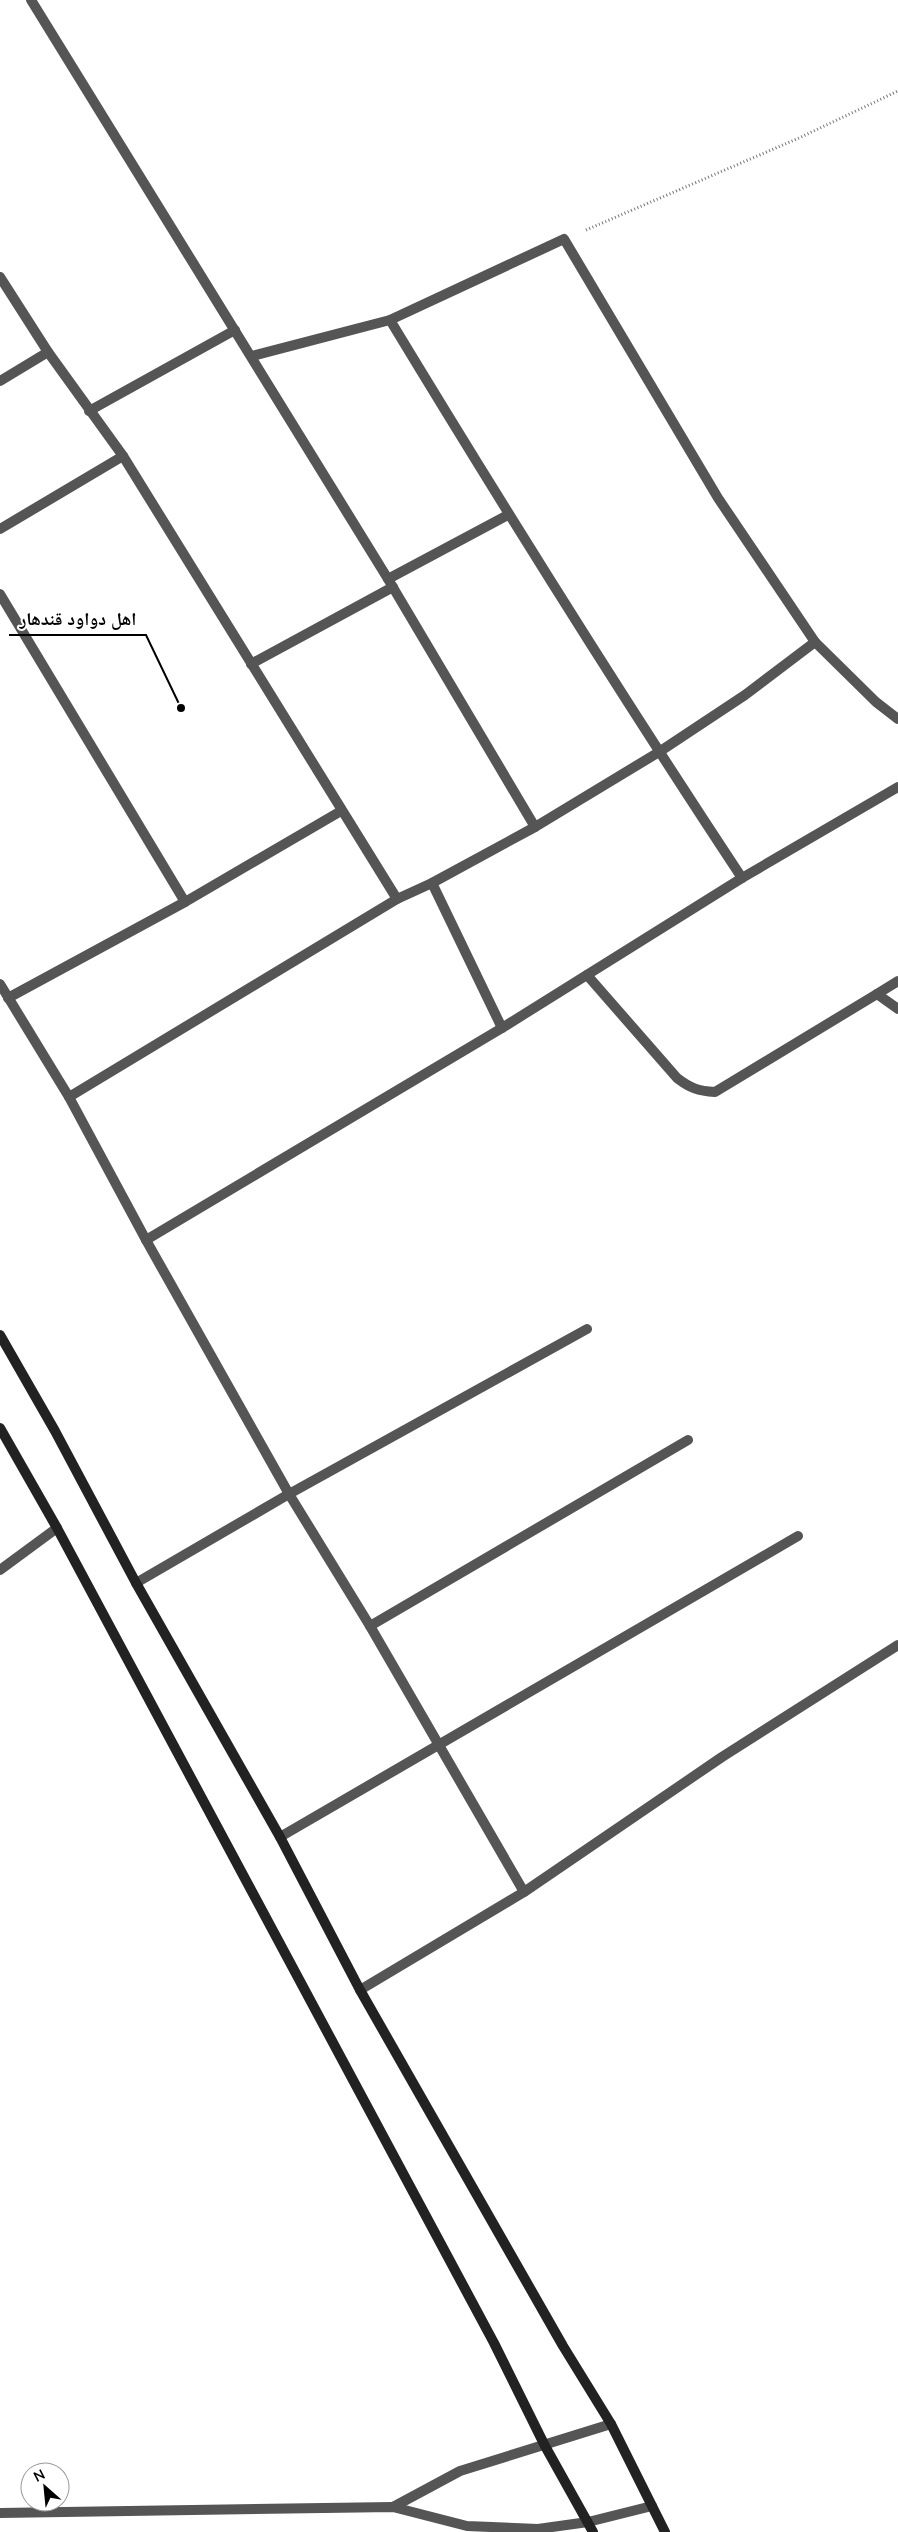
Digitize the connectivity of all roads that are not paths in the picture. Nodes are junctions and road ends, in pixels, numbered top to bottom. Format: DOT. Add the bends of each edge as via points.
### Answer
graph roads {
  1 [pos="31,0"];
  2 [pos="0,277"];
  3 [pos="390,320"];
  4 [pos="235,330"];
  5 [pos="48,352"];
  6 [pos="252,356"];
  7 [pos="0,381"];
  8 [pos="89,411"];
  9 [pos="124,456"];
  10 [pos="508,515"];
  11 [pos="0,529"];
  12 [pos="390,583"];
  13 [pos="0,594"];
  14 [pos="815,642"];
  15 [pos="251,664"];
  16 [pos="898,719"];
  17 [pos="659,752"];
  18 [pos="898,787"];
  19 [pos="341,810"];
  20 [pos="535,827"];
  21 [pos="742,878"];
  22 [pos="432,883"];
  23 [pos="397,899"];
  24 [pos="185,902"];
  25 [pos="587,975"];
  26 [pos="898,980"];
  27 [pos="0,984"];
  28 [pos="877,994"];
  29 [pos="8,998"];
  30 [pos="898,1009"];
  31 [pos="502,1028"];
  32 [pos="68,1098"];
  33 [pos="146,1240"];
  34 [pos="587,1329"];
  35 [pos="0,1335"];
  36 [pos="0,1428"];
  37 [pos="688,1440"];
  38 [pos="289,1494"];
  39 [pos="56,1528"];
  40 [pos="798,1536"];
  41 [pos="0,1570"];
  42 [pos="136,1583"];
  43 [pos="370,1626"];
  44 [pos="898,1645"];
  45 [pos="439,1746"];
  46 [pos="280,1837"];
  47 [pos="524,1892"];
  48 [pos="360,1990"];
  49 [pos="610,2424"];
  50 [pos="545,2446"];
  51 [pos="393,2506"];
  52 [pos="652,2506"];
  53 [pos="0,2513"];
  54 [pos="588,2522"];
  55 [pos="594,2532"];
  56 [pos="665,2532"];
  1 -- 4 [label="street"];
  2 -- 5 [label="street"];
  3 -- 6 [label="street"];
  3 -- 10 [label="street"];
  3 -- 14 [label="street" via="564,239 718,498"];
  4 -- 6 [label="street"];
  4 -- 8 [label="street"];
  5 -- 7 [label="street"];
  5 -- 8 [label="street"];
  6 -- 12 [label="street"];
  8 -- 9 [label="street"];
  9 -- 11 [label="street"];
  9 -- 15 [label="street"];
  10 -- 12 [label="street"];
  10 -- 17 [label="street"];
  12 -- 15 [label="street"];
  12 -- 20 [label="street"];
  13 -- 24 [label="street"];
  14 -- 16 [label="street"];
  14 -- 17 [label="street" via="745,695"];
  15 -- 19 [label="street"];
  17 -- 20 [label="street"];
  17 -- 21 [label="street"];
  18 -- 21 [label="street"];
  19 -- 23 [label="street"];
  19 -- 24 [label="street"];
  20 -- 22 [label="street"];
  21 -- 25 [label="street"];
  22 -- 23 [label="street"];
  22 -- 31 [label="street"];
  23 -- 32 [label="street"];
  24 -- 29 [label="street"];
  25 -- 28 [label="street" via="678,1078 691,1089 714,1092"];
  25 -- 31 [label="street"];
  26 -- 28 [label="street"];
  27 -- 29 [label="street"];
  28 -- 30 [label="street"];
  29 -- 32 [label="street"];
  31 -- 33 [label="street"];
  32 -- 33 [label="street"];
  33 -- 38 [label="street"];
  34 -- 38 [label="street"];
  35 -- 42 [label="main road"];
  36 -- 39 [label="main road"];
  37 -- 43 [label="street"];
  38 -- 42 [label="street"];
  38 -- 43 [label="street"];
  39 -- 41 [label="street"];
  39 -- 50 [label="main road" via="494,2342"];
  40 -- 45 [label="street"];
  42 -- 46 [label="main road"];
  43 -- 45 [label="street"];
  44 -- 47 [label="street" via="722,1757"];
  45 -- 46 [label="street"];
  45 -- 47 [label="street"];
  46 -- 48 [label="main road"];
  47 -- 48 [label="street"];
  48 -- 49 [label="main road"];
  49 -- 50 [label="street"];
  49 -- 52 [label="main road"];
  50 -- 51 [label="street" via="460,2470"];
  50 -- 54 [label="main road"];
  51 -- 53 [label="street"];
  51 -- 54 [label="street" via="467,2526 538,2529"];
  52 -- 54 [label="street"];
  52 -- 56 [label="main road"];
  54 -- 55 [label="main road"];
}
